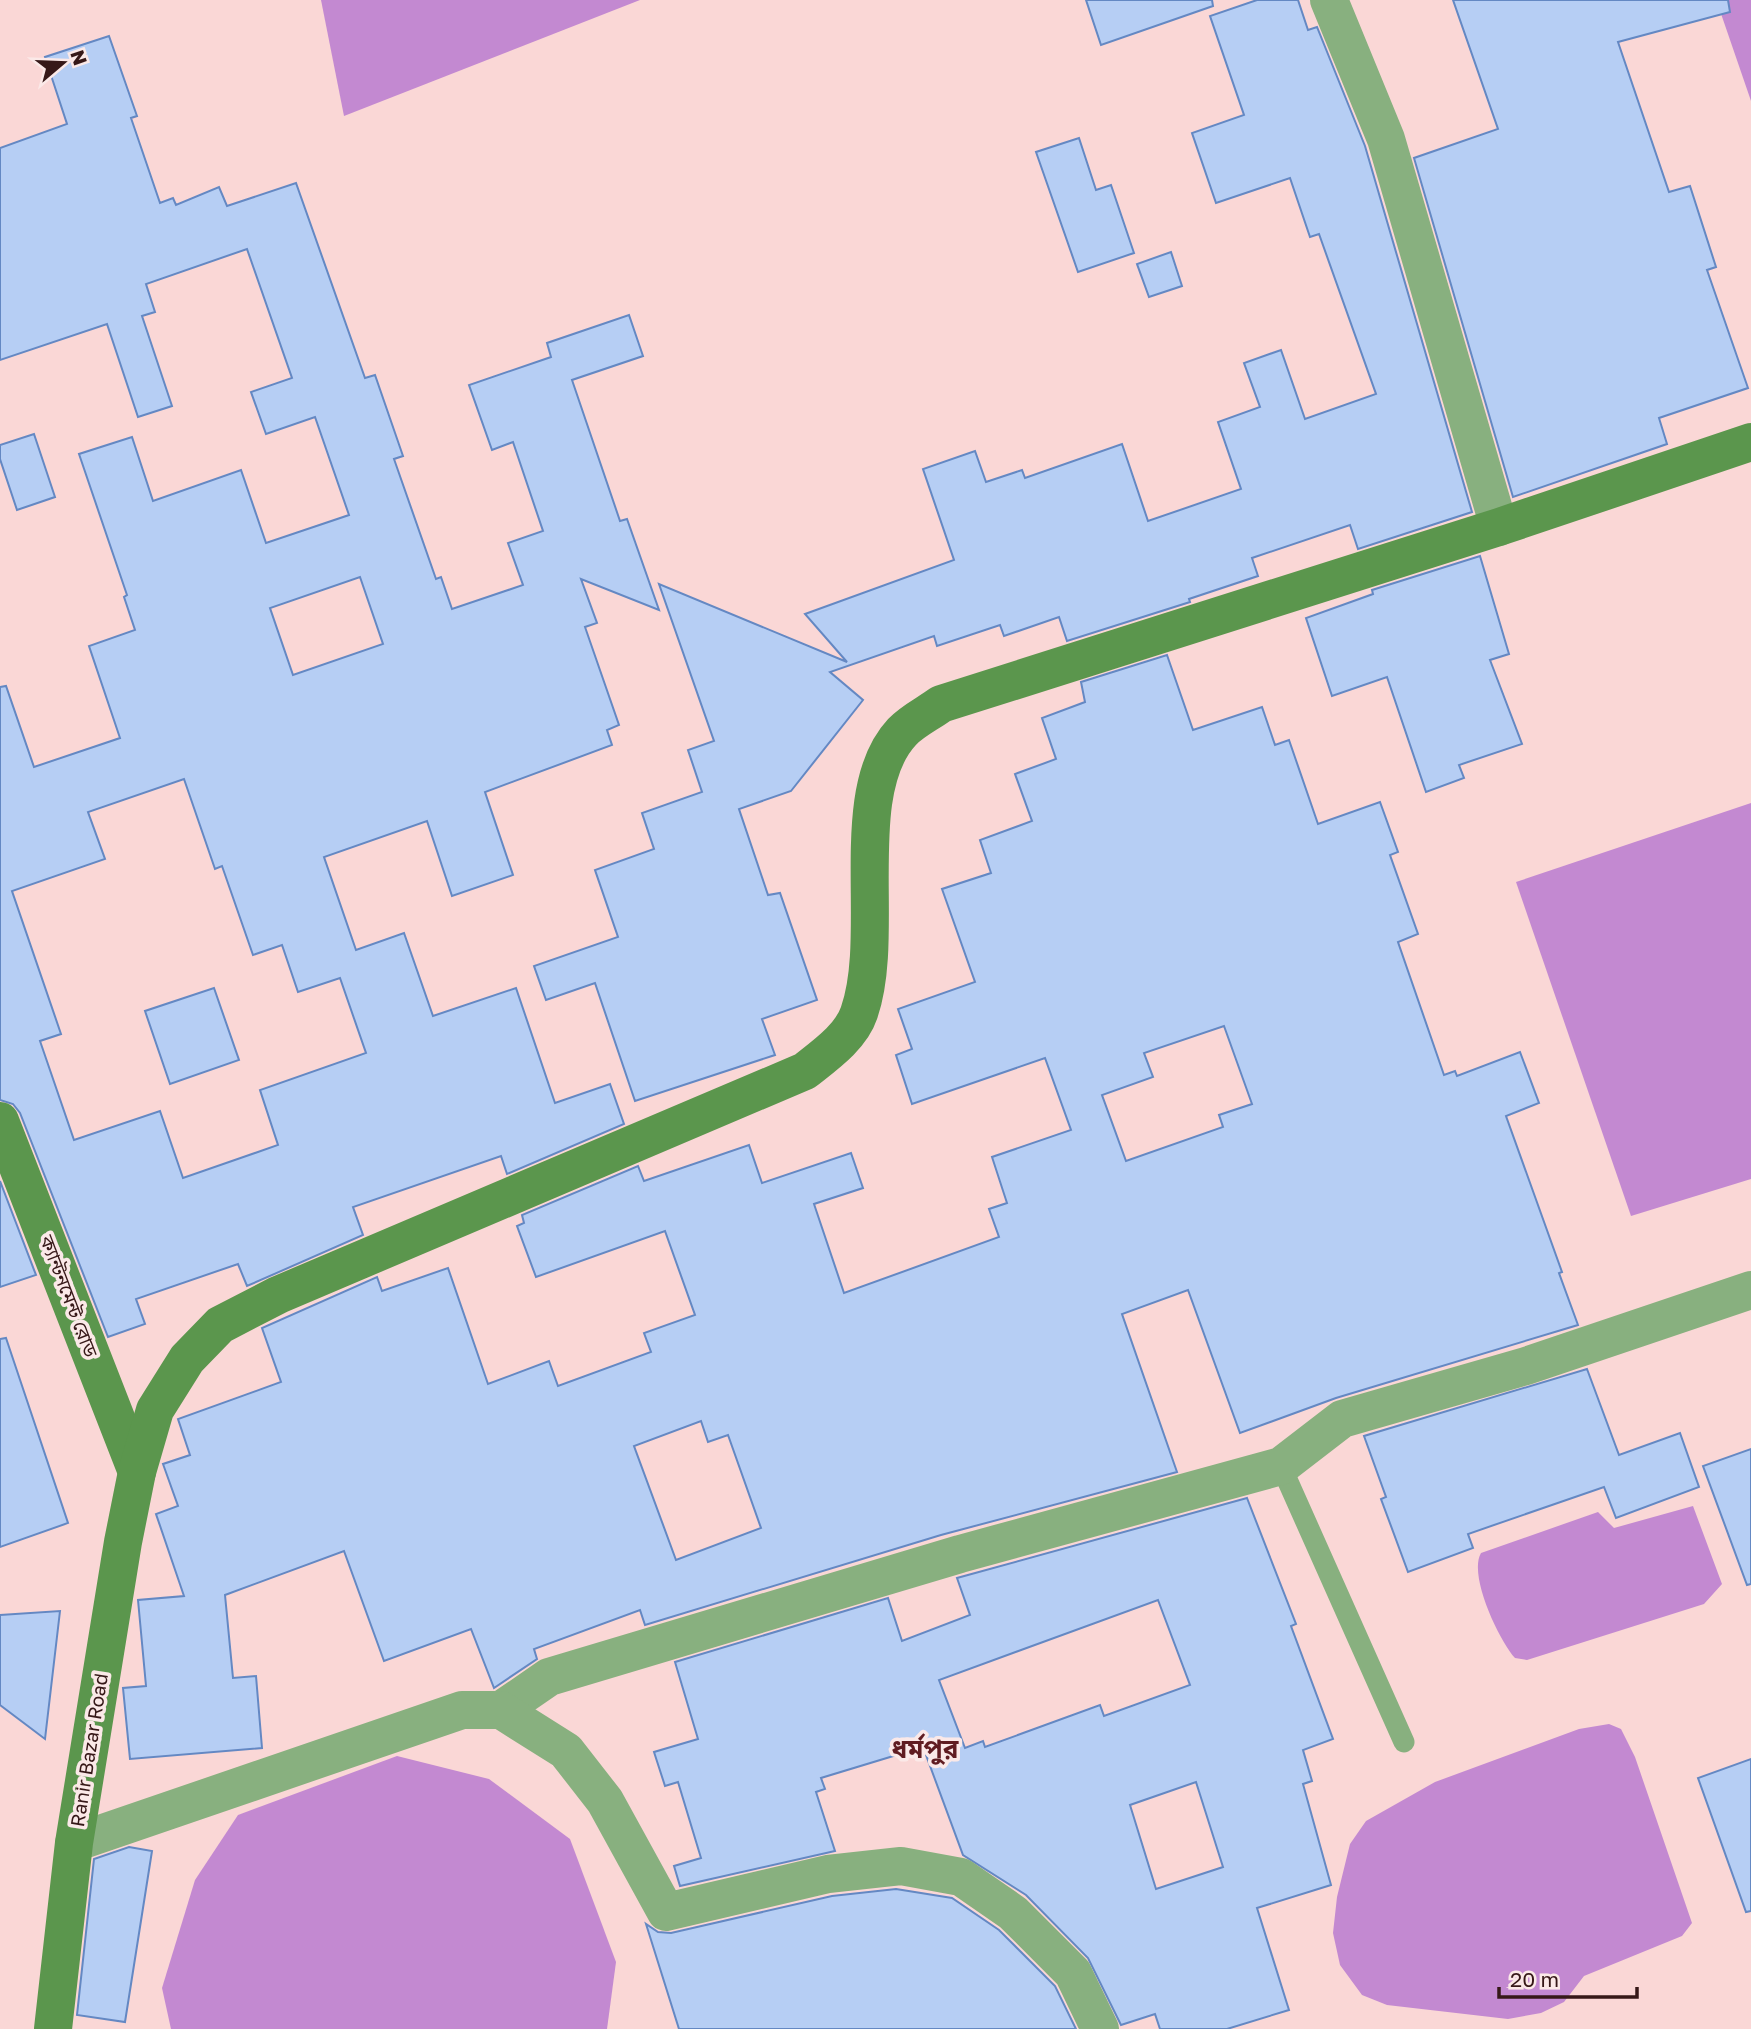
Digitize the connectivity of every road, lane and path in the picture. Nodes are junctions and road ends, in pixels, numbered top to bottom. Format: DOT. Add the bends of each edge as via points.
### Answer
graph roads {
  1 [pos="1329,0"];
  2 [pos="1751,442"];
  3 [pos="1499,527"];
  4 [pos="0,1121"];
  5 [pos="1751,1290"];
  6 [pos="1281,1466"];
  7 [pos="137,1472"];
  8 [pos="501,1710"];
  9 [pos="1404,1742"];
  10 [pos="74,1843"];
  11 [pos="53,2029"];
  12 [pos="1100,2029"];
  1 -- 3 [label="street" via="1386,139"];
  2 -- 3 [label="main road, Ranir Bazar Road"];
  3 -- 7 [label="main road, Ranir Bazar Road" via="941,704 902,732 884,761 873,799 869,965 859,1015 835,1048 805,1070 278,1295 220,1325 187,1359 155,1410"];
  4 -- 7 [label="main road, ক্যান্টনমেন্ট রোড"];
  5 -- 6 [label="street" via="1526,1366 1342,1419"];
  6 -- 8 [label="street" via="960,1554 549,1676"];
  6 -- 9 [label="lane"];
  7 -- 10 [label="main road, Ranir Bazar Road"];
  8 -- 10 [label="street" via="462,1710"];
  8 -- 12 [label="street" via="566,1751 605,1801 666,1912 828,1874 901,1866 961,1877 1013,1913 1073,1973"];
  10 -- 11 [label="main road, Ranir Bazar Road"];
}
